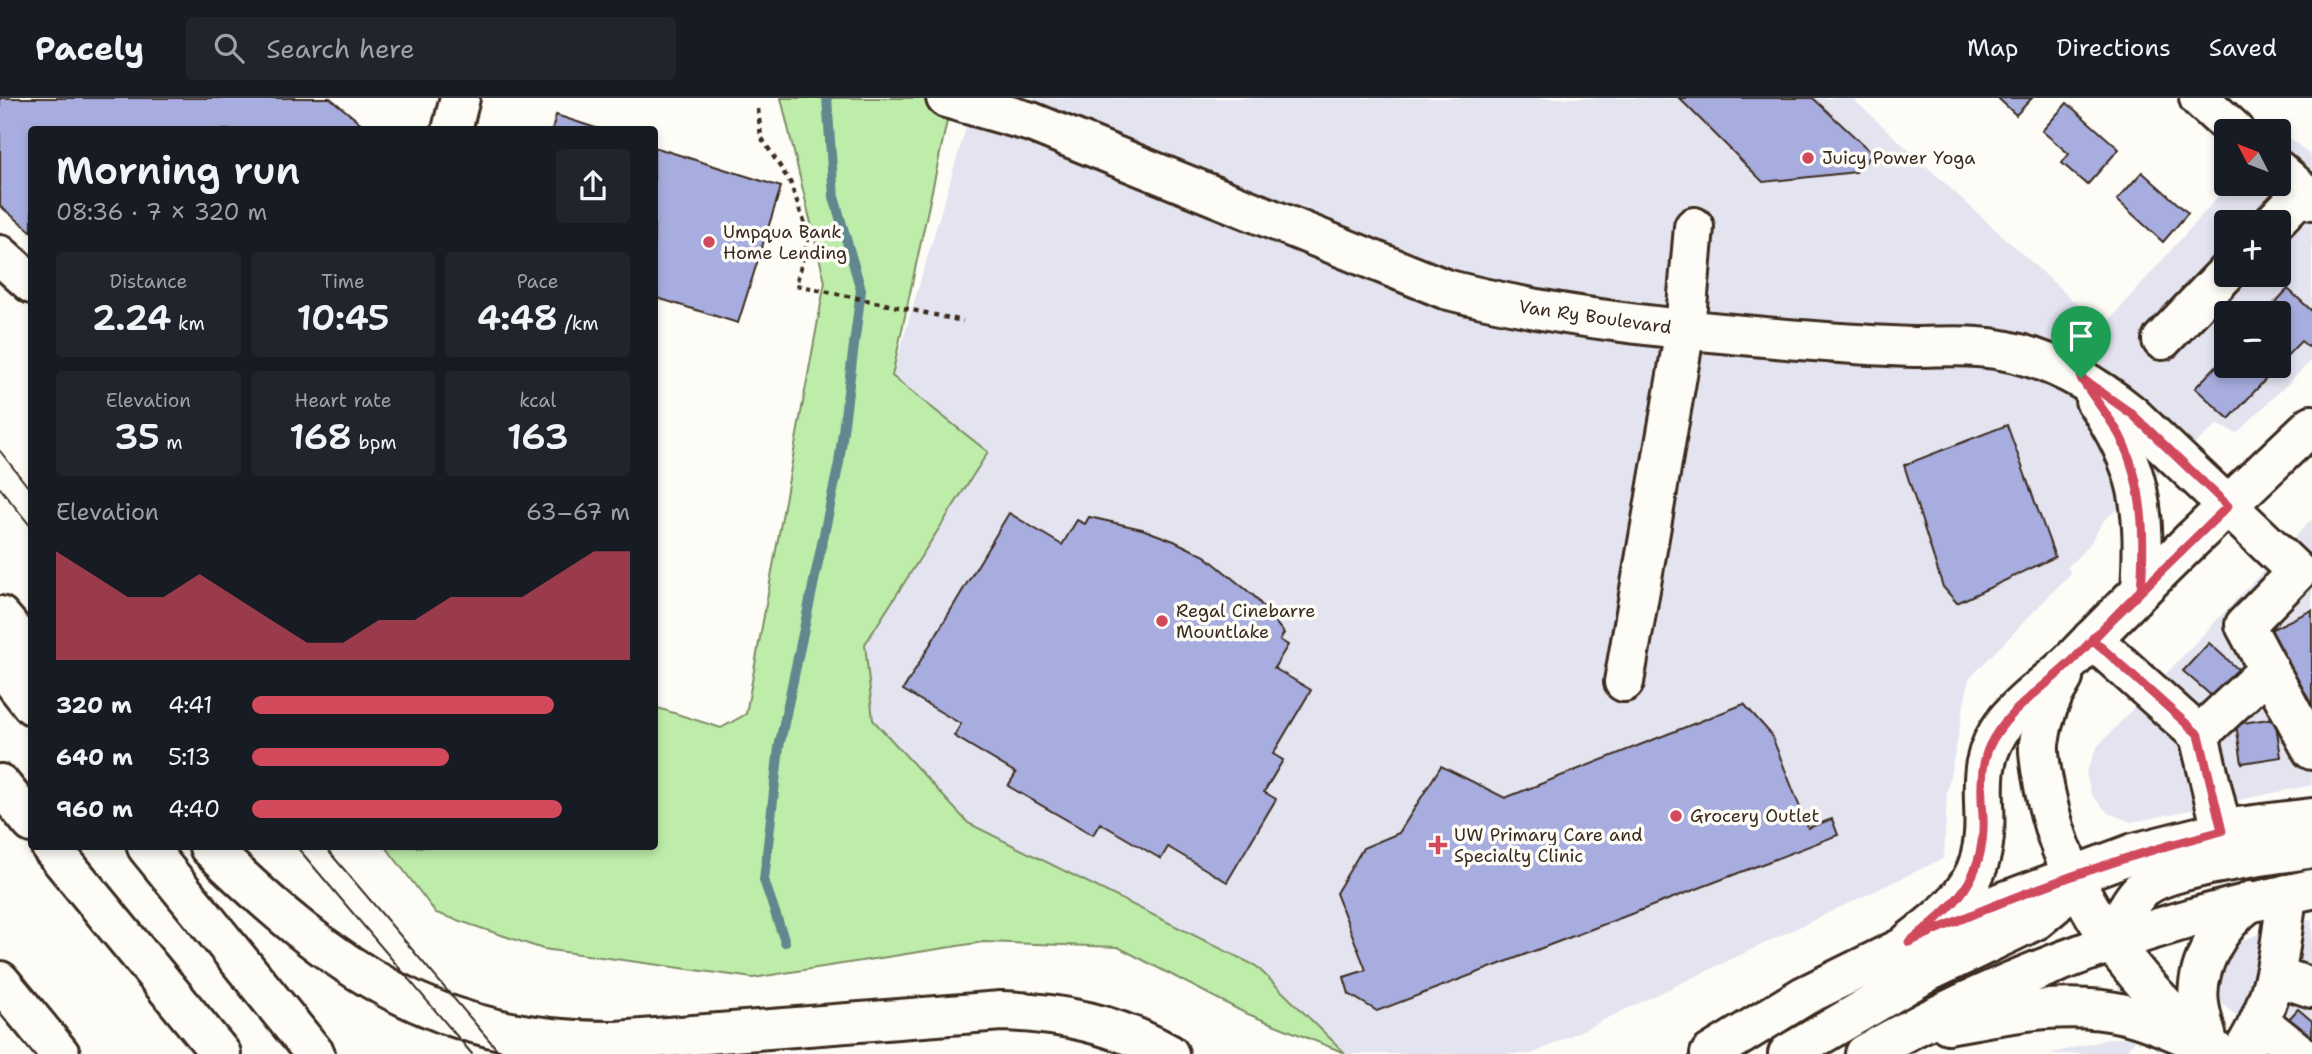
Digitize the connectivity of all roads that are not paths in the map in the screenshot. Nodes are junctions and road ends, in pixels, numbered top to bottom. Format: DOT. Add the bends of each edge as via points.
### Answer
graph roads {
  1 [pos="460,98"];
  2 [pos="946,98"];
  3 [pos="2199,98"];
  4 [pos="1041,110"];
  5 [pos="2222,119"];
  6 [pos="453,126"];
  7 [pos="2298,188"];
  8 [pos="2282,210"];
  9 [pos="1694,227"];
  10 [pos="0,255"];
  11 [pos="28,280"];
  12 [pos="2214,286"];
  13 [pos="1685,329"];
  14 [pos="2162,340"];
  15 [pos="2081,378"];
  16 [pos="2312,425"];
  17 [pos="2228,506"];
  18 [pos="2141,590"];
  19 [pos="0,616"];
  20 [pos="28,648"];
  21 [pos="2083,649"];
  22 [pos="0,664"];
  23 [pos="2269,669"];
  24 [pos="1624,682"];
  25 [pos="28,700"];
  26 [pos="2199,735"];
  27 [pos="2312,750"];
  28 [pos="0,784"];
  29 [pos="28,818"];
  30 [pos="2312,818"];
  31 [pos="2222,831"];
  32 [pos="2312,848"];
  33 [pos="53,850"];
  34 [pos="149,850"];
  35 [pos="212,850"];
  36 [pos="2074,876"];
  37 [pos="2283,895"];
  38 [pos="2297,934"];
  39 [pos="2111,941"];
  40 [pos="1909,942"];
  41 [pos="0,981"];
  42 [pos="2294,982"];
  43 [pos="1905,1031"];
  44 [pos="2232,1044"];
  45 [pos="60,1054"];
  46 [pos="221,1054"];
  47 [pos="315,1054"];
  48 [pos="1169,1054"];
  49 [pos="1710,1054"];
  50 [pos="1788,1054"];
  51 [pos="1865,1054"];
  52 [pos="2300,1054"];
  1 -- 6 [label="main road"];
  2 -- 4 [label="main road, Van Ry Boulevard"];
  3 -- 5 [label="main road"];
  4 -- 13 [label="main road, Van Ry Boulevard" via="1445,289 1512,306"];
  7 -- 8 [label="main road"];
  9 -- 13 [label="main road"];
  10 -- 11 [label="main road"];
  12 -- 14 [label="main road"];
  13 -- 15 [label="main road, Van Ry Boulevard" via="1913,347 1977,346 2024,355"];
  13 -- 24 [label="main road"];
  15 -- 17 [label="main road, Van Ry Boulevard" via="2132,414"];
  15 -- 18 [label="main road" via="2119,434 2134,469 2143,523"];
  16 -- 17 [label="main road"];
  17 -- 18 [label="main road"];
  17 -- 23 [label="main road, Van Ry Boulevard" via="2297,572 2245,625"];
  18 -- 21 [label="main road"];
  19 -- 20 [label="main road"];
  21 -- 26 [label="main road"];
  21 -- 36 [label="main road" via="2052,695 2039,746 2048,806"];
  21 -- 40 [label="main road" via="2007,720 1989,748 1982,778 1984,834 1973,877 1945,914"];
  22 -- 25 [label="main road"];
  23 -- 26 [label="main road"];
  23 -- 27 [label="main road"];
  26 -- 31 [label="main road"];
  28 -- 29 [label="main road"];
  30 -- 31 [label="main road"];
  31 -- 36 [label="main road" via="2134,853"];
  32 -- 39 [label="main road" via="2159,879 2143,888 2131,903"];
  33 -- 46 [label="main road"];
  34 -- 47 [label="main road"];
  35 -- 48 [label="main road" via="291,923 379,986 422,1007 527,1035 576,1042 617,1041 1025,1012 1110,1027"];
  36 -- 39 [label="main road"];
  36 -- 40 [label="main road"];
  36 -- 50 [label="main road" via="2054,905 2036,920 1926,974"];
  37 -- 38 [label="main road"];
  37 -- 39 [label="main road"];
  37 -- 44 [label="main road" via="2235,913 2212,944 2201,973 2199,1002"];
  38 -- 42 [label="main road"];
  39 -- 43 [label="main road" via="2045,965"];
  39 -- 44 [label="main road" via="2138,978"];
  40 -- 49 [label="main road" via="1804,996"];
  41 -- 45 [label="main road"];
  42 -- 44 [label="main road"];
  43 -- 44 [label="main road" via="2025,1011 2097,1009"];
  43 -- 51 [label="main road"];
  44 -- 52 [label="main road"];
}
